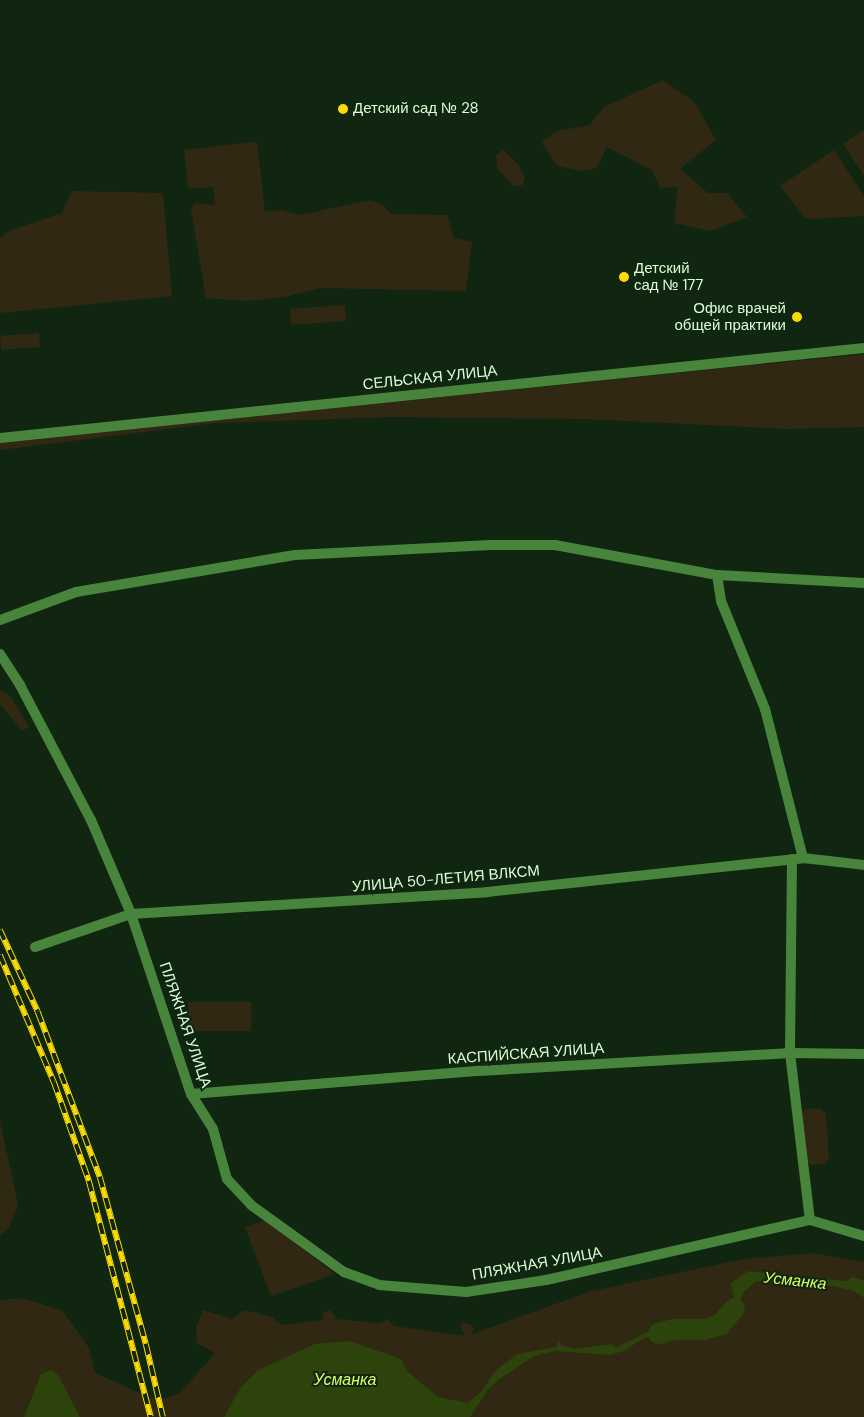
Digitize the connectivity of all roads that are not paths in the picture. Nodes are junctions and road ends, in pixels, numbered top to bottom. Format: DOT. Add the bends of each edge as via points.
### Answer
graph roads {
  1 [pos="864,348"];
  2 [pos="0,438"];
  3 [pos="717,575"];
  4 [pos="864,583"];
  5 [pos="0,620"];
  6 [pos="0,654"];
  7 [pos="803,858"];
  8 [pos="792,859"];
  9 [pos="864,865"];
  10 [pos="131,914"];
  11 [pos="35,947"];
  12 [pos="790,1053"];
  13 [pos="864,1054"];
  14 [pos="190,1094"];
  15 [pos="810,1220"];
  16 [pos="864,1236"];
  1 -- 2 [label="street, СЕЛЬСКАЯ УЛИЦА"];
  3 -- 4 [label="street"];
  3 -- 5 [label="street" via="555,545 295,555 76,592"];
  3 -- 7 [label="street" via="721,601 765,709"];
  6 -- 10 [label="street, ПЛЯЖНАЯ УЛИЦА" via="20,685 90,820"];
  7 -- 8 [label="street, УЛИЦА 50-ЛЕТИЯ ВЛКСМ"];
  7 -- 9 [label="street, УЛИЦА 50-ЛЕТИЯ ВЛКСМ"];
  8 -- 10 [label="street, УЛИЦА 50-ЛЕТИЯ ВЛКСМ" via="487,892"];
  8 -- 12 [label="street"];
  10 -- 11 [label="street, УЛИЦА 50-ЛЕТИЯ ВЛКСМ"];
  10 -- 14 [label="street, ПЛЯЖНАЯ УЛИЦА"];
  12 -- 13 [label="street, КАСПИЙСКАЯ УЛИЦА"];
  12 -- 14 [label="street, КАСПИЙСКАЯ УЛИЦА" via="479,1071"];
  12 -- 15 [label="street"];
  14 -- 15 [label="street, ПЛЯЖНАЯ УЛИЦА" via="212,1129 227,1179 251,1206 344,1272 378,1285 466,1292 546,1280"];
  15 -- 16 [label="street, ПЛЯЖНАЯ УЛИЦА"];
}
